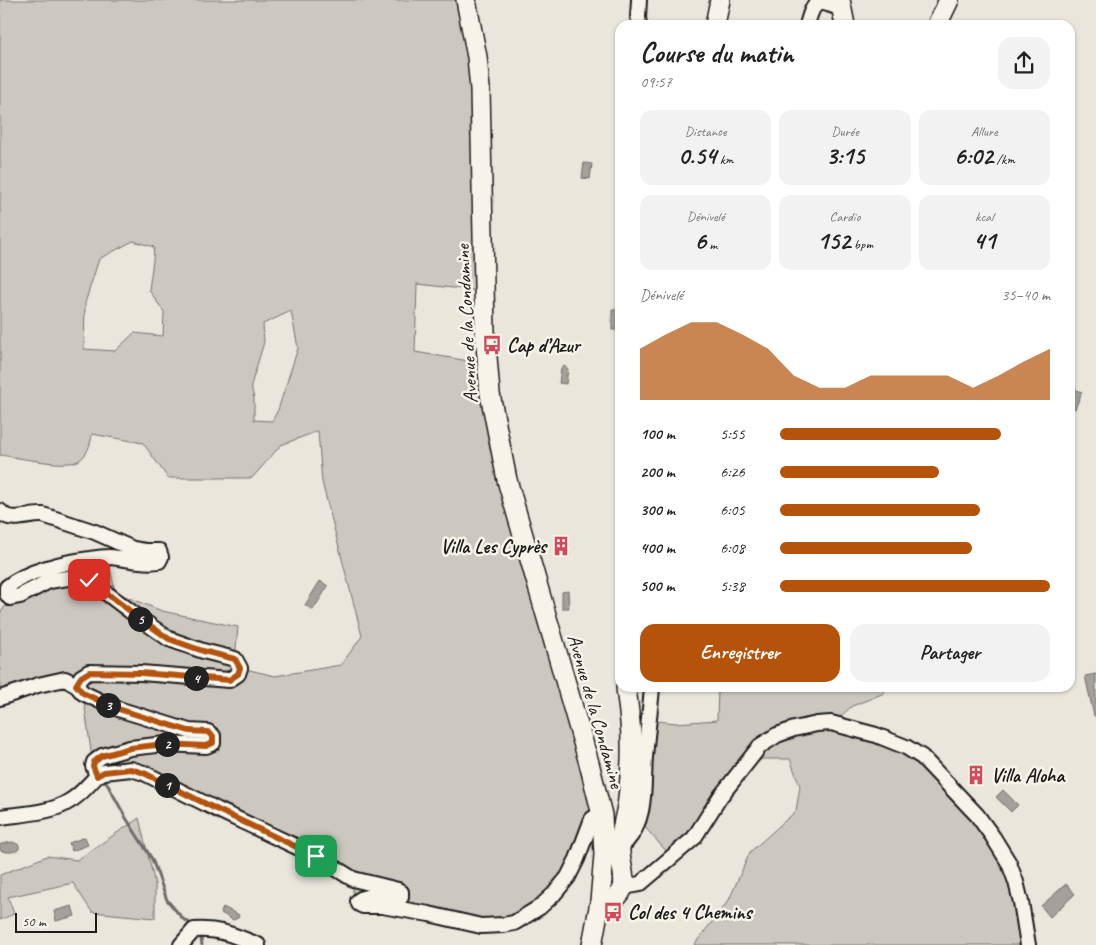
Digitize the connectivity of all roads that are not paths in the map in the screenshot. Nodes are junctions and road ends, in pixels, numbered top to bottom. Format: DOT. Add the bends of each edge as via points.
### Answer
graph roads {
  1 [pos="466,0"];
  2 [pos="639,0"];
  3 [pos="720,0"];
  4 [pos="949,0"];
  5 [pos="842,11"];
  6 [pos="638,20"];
  7 [pos="716,20"];
  8 [pos="809,20"];
  9 [pos="940,20"];
  10 [pos="0,511"];
  11 [pos="76,685"];
  12 [pos="626,692"];
  13 [pos="652,692"];
  14 [pos="0,698"];
  15 [pos="97,776"];
  16 [pos="602,815"];
  17 [pos="0,817"];
  18 [pos="620,842"];
  19 [pos="624,887"];
  20 [pos="600,902"];
  21 [pos="180,945"];
  22 [pos="258,945"];
  23 [pos="592,945"];
  24 [pos="1028,945"];
  1 -- 16 [label="main road, Avenue de la Condamine" via="480,89 485,332 490,394 507,480"];
  2 -- 6 [label="street"];
  3 -- 7 [label="main road"];
  4 -- 9 [label="main road"];
  5 -- 8 [label="street" via="819,2 814,5"];
  10 -- 11 [label="street" via="8,517 43,515 133,549 159,551 161,557 159,561 149,563 108,557 47,568 13,581 6,587 10,598 49,582 74,577 89,580 169,639 235,659 240,668 238,674 229,680 89,672"];
  11 -- 14 [label="street" via="65,679 38,684"];
  11 -- 15 [label="street" via="83,693 115,708 213,736 213,743 206,746 165,744 130,748 102,756 93,766"];
  12 -- 18 [label="main road" via="631,762"];
  13 -- 18 [label="street" via="643,808 632,836 626,842"];
  15 -- 16 [label="street" via="104,772 131,769 144,773 316,856 352,879 401,892 402,897 396,898 365,896 358,901 362,906 382,906 480,926 514,923 540,907 568,877 592,819"];
  15 -- 17 [label="street" via="68,803 52,810"];
  16 -- 20 [label="main road, Avenue de la Condamine" via="604,855"];
  18 -- 19 [label="main road"];
  19 -- 20 [label="main road" via="615,898"];
  19 -- 24 [label="street" via="640,884 694,838 720,796 760,746 794,729 831,723 891,740 922,757 977,815 1009,863 1021,902"];
  20 -- 23 [label="main road, Avenue de la Condamine"];
  21 -- 22 [label="street" via="194,930 206,929 227,932"];
}
